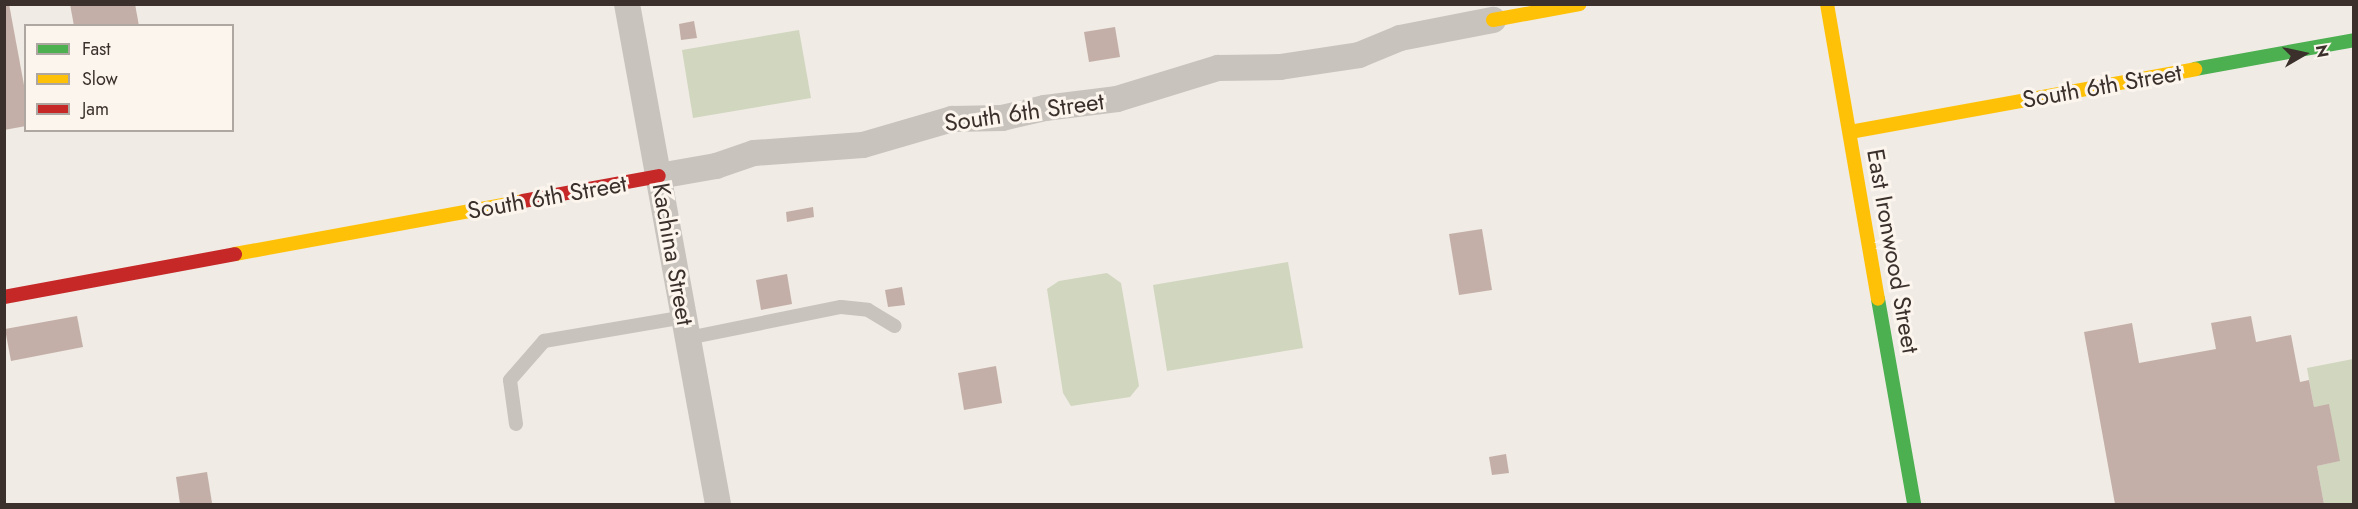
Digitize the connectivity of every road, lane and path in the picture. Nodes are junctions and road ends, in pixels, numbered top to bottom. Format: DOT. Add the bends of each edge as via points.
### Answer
graph roads {
  1 [pos="627,4"];
  2 [pos="1580,4"];
  3 [pos="1827,4"];
  4 [pos="1493,20"];
  5 [pos="2354,40"];
  6 [pos="1850,132"];
  7 [pos="659,176"];
  8 [pos="4,297"];
  9 [pos="895,326"];
  10 [pos="686,327"];
  11 [pos="516,423"];
  12 [pos="718,504"];
  13 [pos="1914,504"];
  1 -- 7 [label="street, Kachina Street"];
  2 -- 4 [label="street, South 6th Street"];
  3 -- 6 [label="street, East Ironwood Street"];
  4 -- 7 [label="street, South 6th Street" via="1400,38 1359,55 1280,67 1218,68 1117,99 1002,118 952,119 863,145 754,153 716,166"];
  5 -- 6 [label="street, South 6th Street"];
  6 -- 13 [label="street, East Ironwood Street"];
  7 -- 8 [label="street, South 6th Street"];
  7 -- 10 [label="street, Kachina Street"];
  9 -- 10 [label="lane" via="868,310 842,308"];
  10 -- 11 [label="lane" via="544,341 510,380"];
  10 -- 12 [label="street, Kachina Street"];
}
